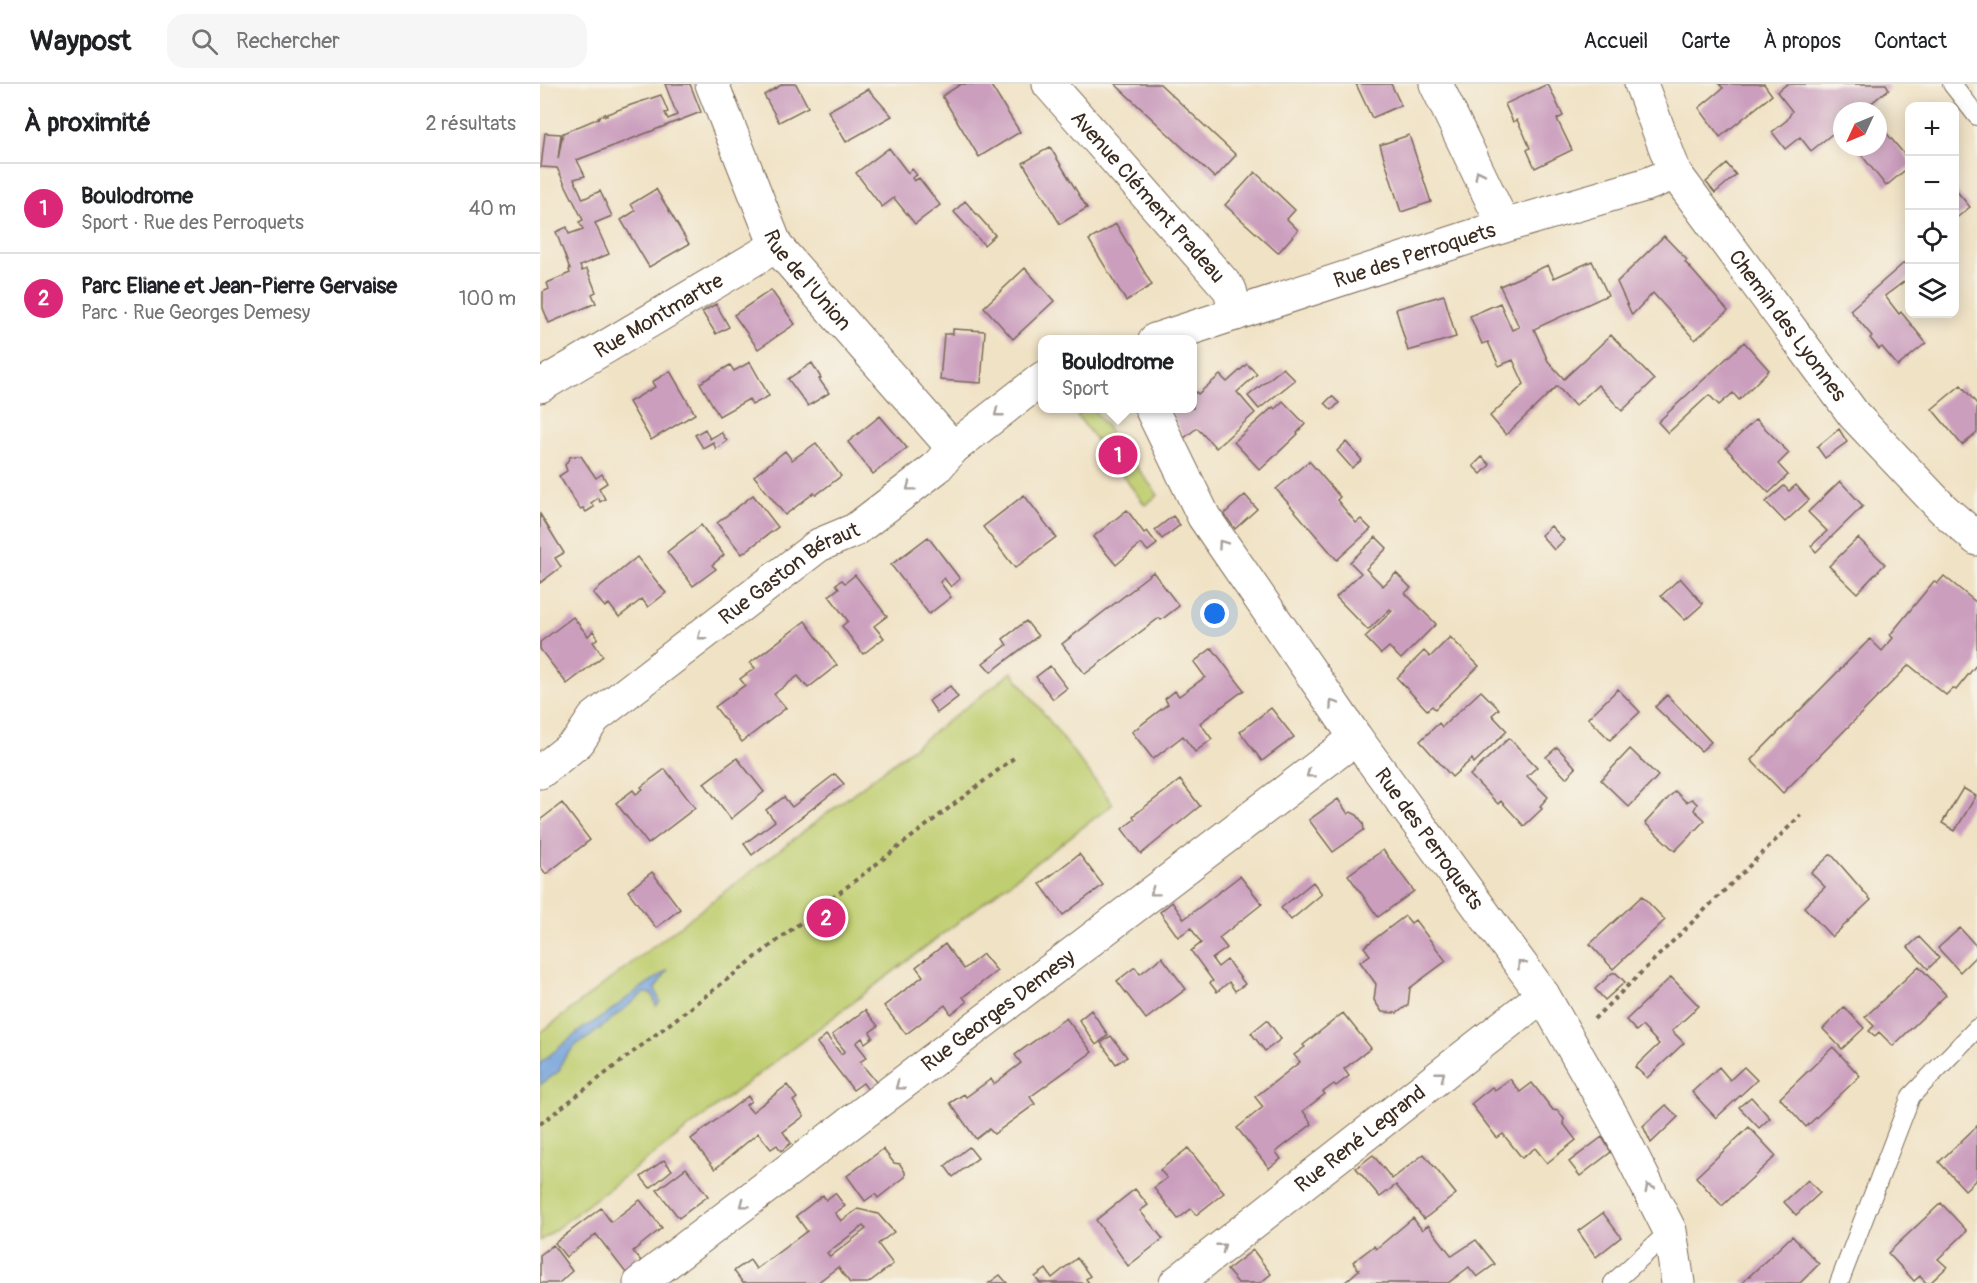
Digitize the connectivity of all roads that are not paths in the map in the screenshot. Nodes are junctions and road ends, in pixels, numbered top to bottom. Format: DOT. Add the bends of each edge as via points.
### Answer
graph roads {
  1 [pos="712,84"];
  2 [pos="1049,84"];
  3 [pos="1436,84"];
  4 [pos="1641,84"];
  5 [pos="1952,84"];
  6 [pos="1977,116"];
  7 [pos="1675,173"];
  8 [pos="1504,226"];
  9 [pos="776,246"];
  10 [pos="1236,314"];
  11 [pos="1168,335"];
  12 [pos="1038,382"];
  13 [pos="540,386"];
  14 [pos="1153,413"];
  15 [pos="952,448"];
  16 [pos="1977,539"];
  17 [pos="1356,738"];
  18 [pos="540,771"];
  19 [pos="1543,995"];
  20 [pos="1977,1028"];
  21 [pos="1670,1231"];
  22 [pos="640,1283"];
  23 [pos="1176,1283"];
  24 [pos="1613,1283"];
  25 [pos="1677,1283"];
  26 [pos="1839,1283"];
  1 -- 9 [label="street, Rue de l'Union"];
  2 -- 10 [label="street, Avenue Clément Pradeau" via="1230,290"];
  8 -- 3 [label="street, one-way"];
  4 -- 7 [label="street, Chemin des Lyonnes"];
  5 -- 6 [label="lane"];
  7 -- 8 [label="street, Rue des Perroquets"];
  7 -- 16 [label="street, Chemin des Lyonnes" via="1854,416"];
  8 -- 10 [label="street, Rue des Perroquets"];
  9 -- 13 [label="street, Rue Montmartre"];
  9 -- 15 [label="street, Rue de l'Union"];
  10 -- 11 [label="street, Rue des Perroquets"];
  12 -- 15 [label="street, Rue Gaston Béraut, one-way"];
  17 -- 14 [label="street, Rue des Perroquets, one-way" via="1204,517"];
  15 -- 18 [label="street, Rue Gaston Béraut, one-way" via="936,468 855,530 819,544 594,718 578,742"];
  19 -- 17 [label="street, Rue des Perroquets, one-way"];
  17 -- 22 [label="street, Rue Georges Demesy, one-way"];
  21 -- 19 [label="street, Rue des Perroquets, one-way" via="1613,1118"];
  23 -- 19 [label="street, Rue René Legrand, one-way"];
  20 -- 26 [label="lane" via="1911,1096"];
  21 -- 24 [label="lane"];
  21 -- 25 [label="street, Rue des Perroquets"];
}
